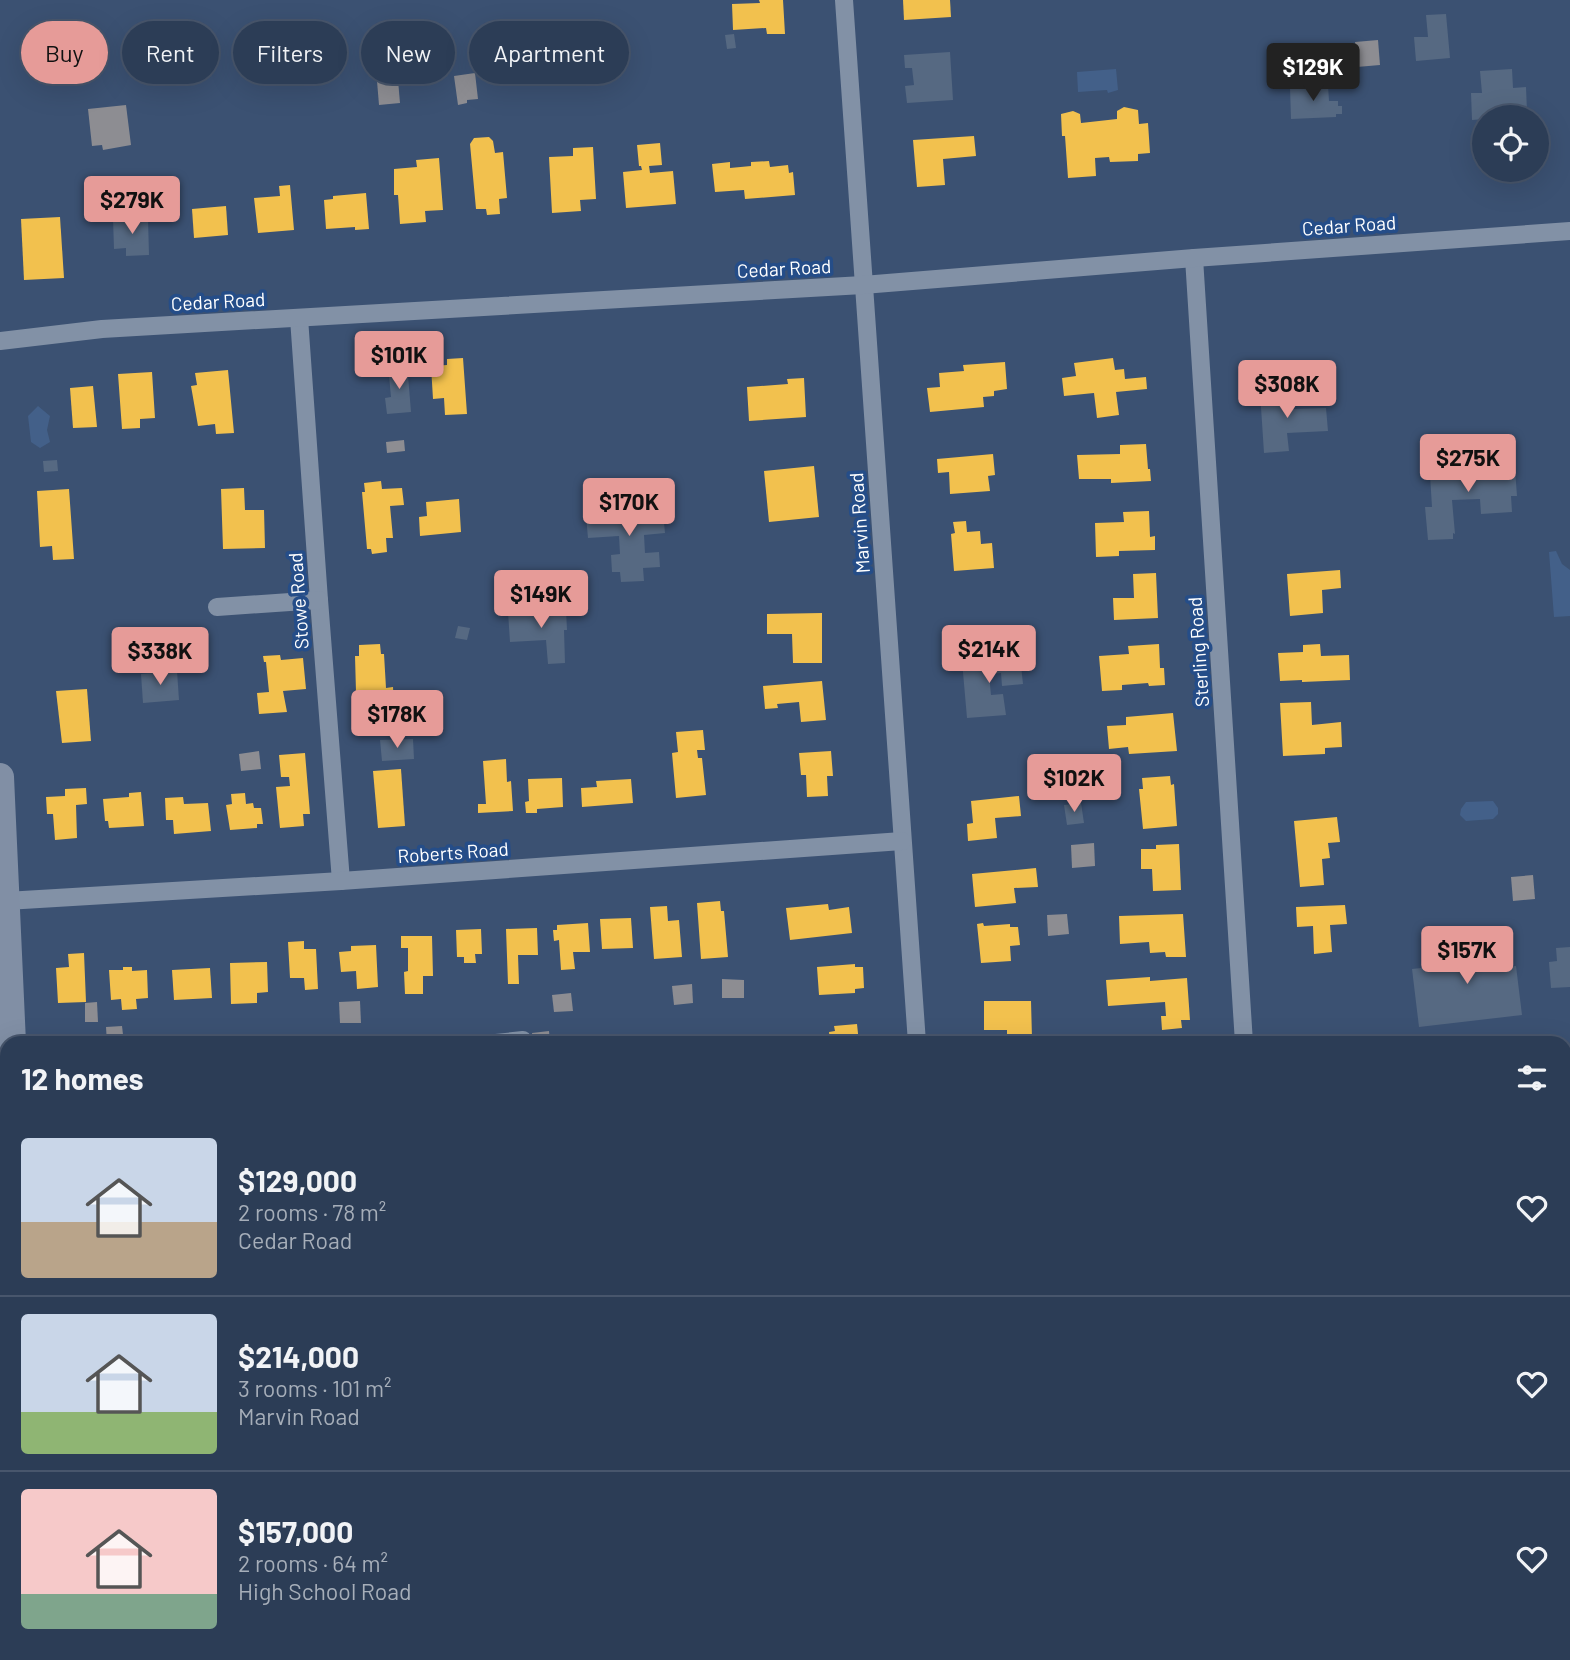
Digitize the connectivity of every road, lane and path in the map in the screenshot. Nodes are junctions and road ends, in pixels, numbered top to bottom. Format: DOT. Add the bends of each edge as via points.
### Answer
graph roads {
  1 [pos="844,0"];
  2 [pos="1570,231"];
  3 [pos="1194,258"];
  4 [pos="863,285"];
  5 [pos="299,318"];
  6 [pos="0,341"];
  7 [pos="318,600"];
  8 [pos="217,607"];
  9 [pos="0,777"];
  10 [pos="902,841"];
  11 [pos="341,881"];
  12 [pos="4,889"];
  13 [pos="12,1036"];
  14 [pos="916,1036"];
  15 [pos="1244,1036"];
  1 -- 4 [label="street, Marvin Road"];
  2 -- 3 [label="street, Cedar Road"];
  3 -- 4 [label="street, Cedar Road"];
  3 -- 15 [label="street, Sterling Road"];
  4 -- 5 [label="street, Cedar Road"];
  4 -- 10 [label="street, Marvin Road"];
  5 -- 6 [label="street, Cedar Road" via="102,329"];
  5 -- 7 [label="street, Stowe Road"];
  7 -- 8 [label="street"];
  7 -- 11 [label="street, Stowe Road"];
  9 -- 12 [label="main road"];
  10 -- 11 [label="street, Roberts Road"];
  10 -- 14 [label="street, Marvin Road"];
  11 -- 12 [label="street, Roberts Road"];
  12 -- 13 [label="main road"];
}
